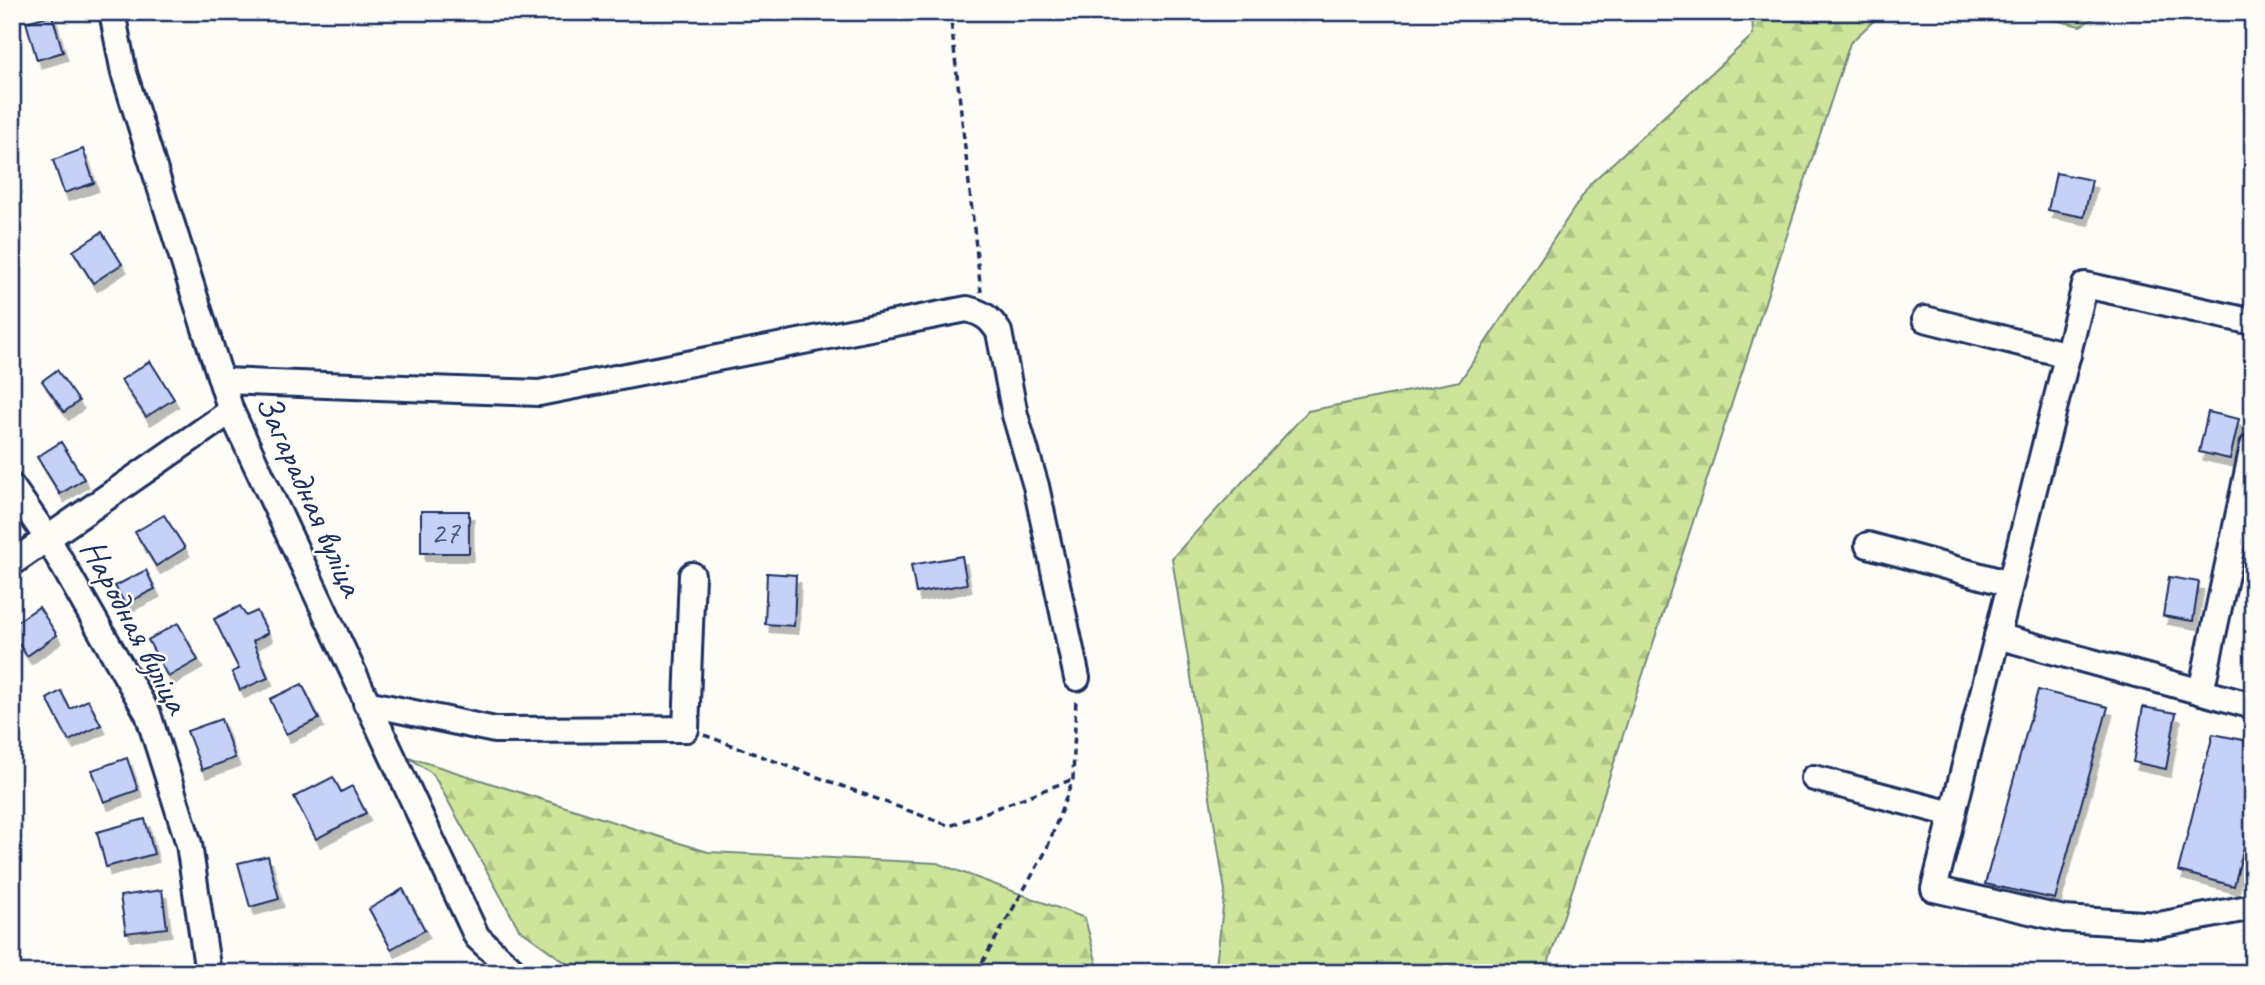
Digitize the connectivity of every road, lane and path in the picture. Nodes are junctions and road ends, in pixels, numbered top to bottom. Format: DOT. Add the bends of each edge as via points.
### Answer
graph roads {
  1 [pos="112,12"];
  2 [pos="950,12"];
  3 [pos="984,314"];
  4 [pos="1925,319"];
  5 [pos="2253,322"];
  6 [pos="2068,355"];
  7 [pos="222,381"];
  8 [pos="231,411"];
  9 [pos="2253,446"];
  10 [pos="12,487"];
  11 [pos="48,539"];
  12 [pos="1868,545"];
  13 [pos="12,563"];
  14 [pos="692,575"];
  15 [pos="2010,584"];
  16 [pos="1997,636"];
  17 [pos="1077,678"];
  18 [pos="2201,692"];
  19 [pos="366,703"];
  20 [pos="2253,706"];
  21 [pos="686,729"];
  22 [pos="1814,778"];
  23 [pos="1073,779"];
  24 [pos="1952,814"];
  25 [pos="2253,907"];
  26 [pos="477,937"];
  27 [pos="208,973"];
  28 [pos="484,973"];
  29 [pos="516,973"];
  30 [pos="976,973"];
  1 -- 7 [label="street, Загарадная вуліца" via="124,73"];
  2 -- 3 [label="path"];
  3 -- 7 [label="street" via="967,309 540,393"];
  3 -- 17 [label="street" via="999,332"];
  4 -- 6 [label="street"];
  5 -- 6 [label="street" via="2085,285"];
  6 -- 15 [label="street"];
  7 -- 8 [label="street, Загарадная вуліца"];
  8 -- 11 [label="street"];
  8 -- 19 [label="street, Загарадная вуліца"];
  9 -- 18 [label="street"];
  10 -- 11 [label="street, Народная вуліца"];
  11 -- 13 [label="street"];
  11 -- 27 [label="street, Народная вуліца" via="148,714 189,844"];
  12 -- 15 [label="street"];
  14 -- 21 [label="street"];
  15 -- 16 [label="street"];
  16 -- 18 [label="street"];
  16 -- 24 [label="street"];
  17 -- 23 [label="path"];
  18 -- 20 [label="street"];
  19 -- 21 [label="street" via="495,730"];
  19 -- 26 [label="street, Загарадная вуліца"];
  21 -- 23 [label="path" via="950,826"];
  22 -- 24 [label="street"];
  23 -- 30 [label="path" via="1046,850"];
  24 -- 25 [label="street" via="1934,889 2064,919 2160,925"];
  26 -- 28 [label="street"];
  26 -- 29 [label="street, Загарадная вуліца"];
}
